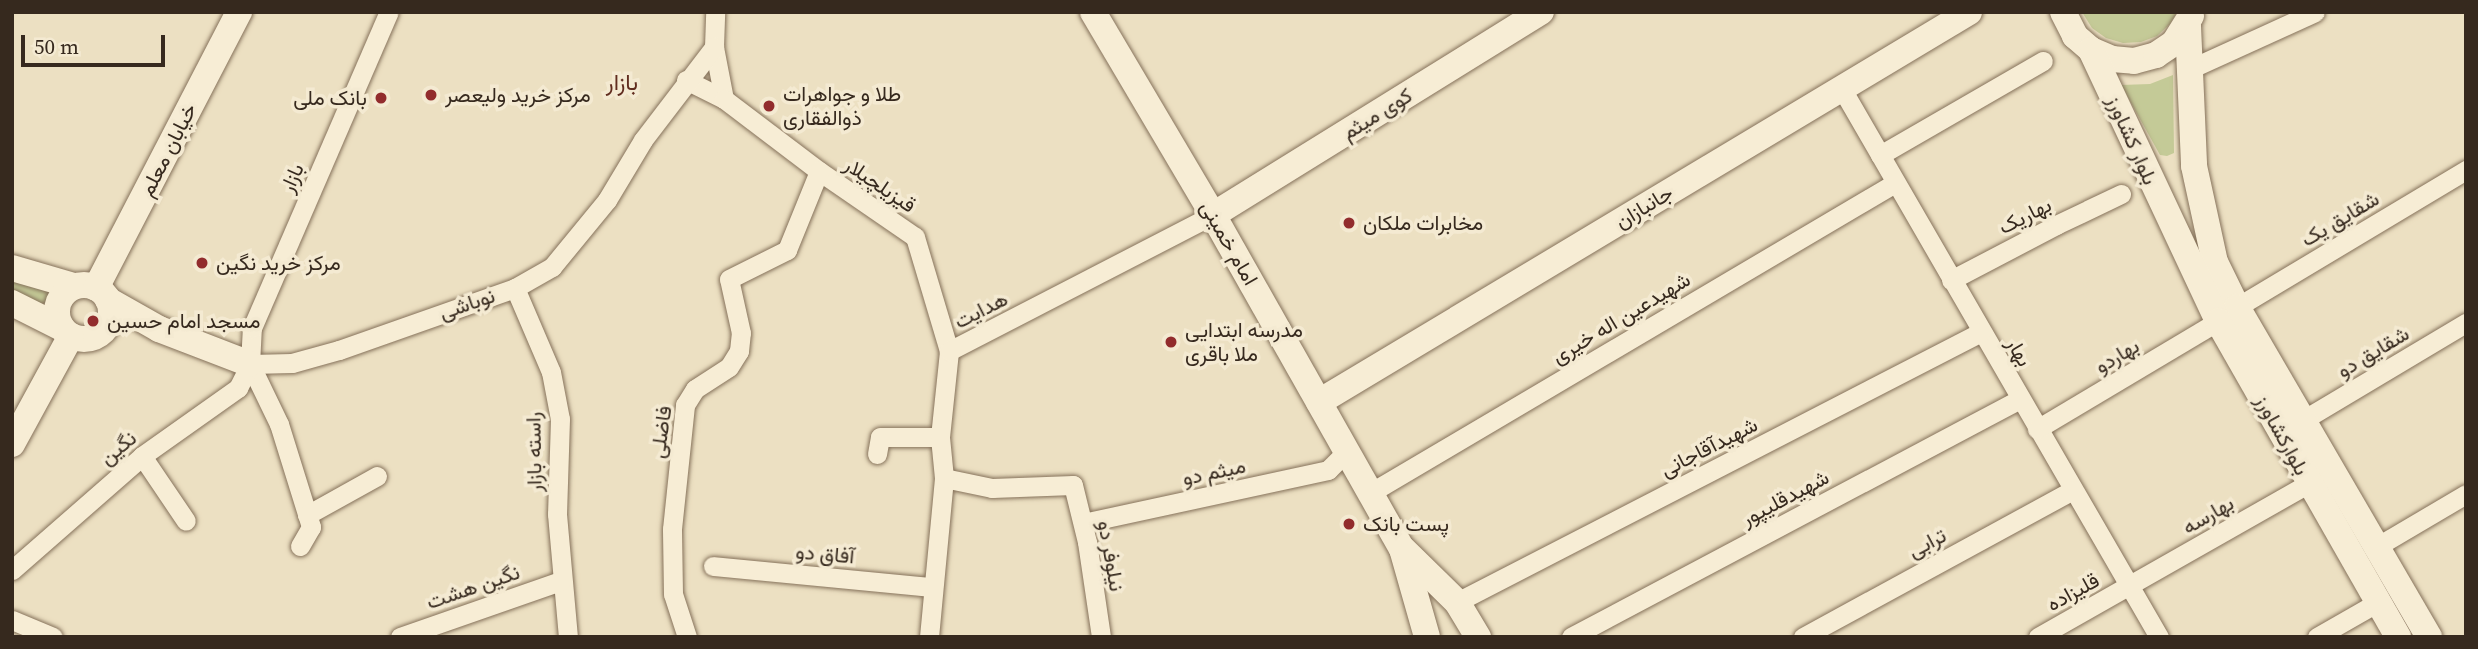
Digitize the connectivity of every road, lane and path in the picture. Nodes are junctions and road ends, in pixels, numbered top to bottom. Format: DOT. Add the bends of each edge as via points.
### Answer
graph roads {
  1 [pos="239,12"];
  2 [pos="389,12"];
  3 [pos="715,12"];
  4 [pos="1093,12"];
  5 [pos="1541,12"];
  6 [pos="1969,12"];
  7 [pos="2315,12"];
  8 [pos="2058,14"];
  9 [pos="2190,19"];
  10 [pos="714,47"];
  11 [pos="2091,50"];
  12 [pos="2043,61"];
  13 [pos="2190,69"];
  14 [pos="686,80"];
  15 [pos="1842,89"];
  16 [pos="724,99"];
  17 [pos="1880,155"];
  18 [pos="2466,170"];
  19 [pos="818,171"];
  20 [pos="1895,183"];
  21 [pos="2121,194"];
  22 [pos="1213,215"];
  23 [pos="2173,229"];
  24 [pos="12,268"];
  25 [pos="1951,280"];
  26 [pos="515,288"];
  27 [pos="93,291"];
  28 [pos="12,303"];
  29 [pos="2228,314"];
  30 [pos="2466,323"];
  31 [pos="159,329"];
  32 [pos="67,332"];
  33 [pos="1981,332"];
  34 [pos="98,335"];
  35 [pos="949,351"];
  36 [pos="250,364"];
  37 [pos="2020,399"];
  38 [pos="1319,402"];
  39 [pos="2303,421"];
  40 [pos="2038,429"];
  41 [pos="940,437"];
  42 [pos="12,444"];
  43 [pos="1347,451"];
  44 [pos="877,454"];
  45 [pos="142,456"];
  46 [pos="377,476"];
  47 [pos="944,478"];
  48 [pos="2309,483"];
  49 [pos="2073,490"];
  50 [pos="1370,492"];
  51 [pos="2466,494"];
  52 [pos="307,515"];
  53 [pos="186,521"];
  54 [pos="1083,523"];
  55 [pos="300,546"];
  56 [pos="2376,547"];
  57 [pos="1402,549"];
  58 [pos="713,566"];
  59 [pos="12,570"];
  60 [pos="561,581"];
  61 [pos="933,587"];
  62 [pos="2130,587"];
  63 [pos="1457,602"];
  64 [pos="2378,602"];
  65 [pos="12,620"];
  66 [pos="53,637"];
  67 [pos="400,637"];
  68 [pos="568,637"];
  69 [pos="687,637"];
  70 [pos="929,637"];
  71 [pos="1101,637"];
  72 [pos="1427,637"];
  73 [pos="1478,637"];
  74 [pos="1571,637"];
  75 [pos="1802,637"];
  76 [pos="2038,637"];
  77 [pos="2159,637"];
  78 [pos="2317,637"];
  79 [pos="2398,637"];
  80 [pos="2429,637"];
  1 -- 27 [label="main road, خیابان معلم"];
  2 -- 36 [label="street, بازار" via="252,328"];
  3 -- 10 [label="street"];
  4 -- 22 [label="main road, امام خمینی"];
  5 -- 22 [label="main road, کوی میثم"];
  6 -- 15 [label="main road, جانبازان"];
  7 -- 13 [label="street"];
  8 -- 11 [label="main road"];
  9 -- 11 [label="main road" via="2174,43 2155,55 2123,60"];
  9 -- 13 [label="main road, بلوارکشاورز"];
  10 -- 14 [label="street, نوباشی"];
  10 -- 16 [label="street"];
  11 -- 23 [label="main road, بلوار کشاورز"];
  12 -- 17 [label="street"];
  13 -- 29 [label="main road, بلوارکشاورز" via="2194,166"];
  14 -- 16 [label="street, قیزیلچیلار"];
  14 -- 26 [label="street, نوباشی" via="607,200 552,267"];
  15 -- 17 [label="street, بهار"];
  15 -- 38 [label="main road, جانبازان"];
  16 -- 19 [label="street, قیزیلچیلار"];
  17 -- 20 [label="street, بهار"];
  18 -- 29 [label="street, شقایق یک"];
  19 -- 35 [label="street, قیزیلچیلار" via="915,237"];
  19 -- 69 [label="street, فاضلی" via="787,250 729,279 741,333 739,351 729,367 695,389 685,405 672,528 673,594"];
  20 -- 25 [label="street, بهار"];
  20 -- 50 [label="street, شهیدعین اله خیری"];
  21 -- 25 [label="street, بهاریک"];
  22 -- 35 [label="street, هدایت"];
  22 -- 38 [label="main road, امام خمینی"];
  23 -- 29 [label="main road, بلوارکشاورز"];
  24 -- 27 [label="main road, نوباشی"];
  25 -- 33 [label="street, بهار"];
  26 -- 36 [label="street, نوباشی" via="339,350 292,363"];
  26 -- 60 [label="street, راسته بازار" via="551,372 559,419"];
  27 -- 31 [label="main road, نوباشی"];
  27 -- 32 [label="main road" via="65,292 57,307"];
  27 -- 34 [label="main road" via="110,316"];
  28 -- 32 [label="main road"];
  29 -- 39 [label="main road, بلوارکشاورز"];
  29 -- 40 [label="street, بهاردو"];
  29 -- 48 [label="main road, بلوارکشاورز"];
  30 -- 39 [label="street, شقایق دو"];
  31 -- 34 [label="main road"];
  31 -- 36 [label="main road, نوباشی"];
  32 -- 34 [label="main road" via="87,339"];
  32 -- 42 [label="main road"];
  33 -- 37 [label="street, بهار"];
  33 -- 63 [label="street, شهیدآقاجانی"];
  35 -- 41 [label="street, هدایت"];
  36 -- 45 [label="street, نگین" via="239,388"];
  36 -- 52 [label="street" via="279,424"];
  37 -- 40 [label="street, بهار"];
  37 -- 74 [label="street, شهیدقلیپور"];
  38 -- 43 [label="main road, امام خمینی"];
  39 -- 56 [label="main road, بلوارکشاورز"];
  40 -- 49 [label="street, بهار"];
  41 -- 44 [label="street" via="880,437"];
  41 -- 47 [label="street, هدایت"];
  43 -- 50 [label="main road, امام خمینی"];
  43 -- 54 [label="street, میثم دو" via="1328,470"];
  45 -- 53 [label="street"];
  45 -- 59 [label="street, نگین"];
  46 -- 52 [label="street"];
  47 -- 54 [label="street, نیلوفر دو" via="992,488 1073,485"];
  47 -- 61 [label="street, هدایت"];
  48 -- 62 [label="street, بهارسه"];
  48 -- 64 [label="main road, بلوارکشاورز"];
  49 -- 62 [label="street, بهار"];
  49 -- 75 [label="street, ترابی"];
  50 -- 57 [label="main road, امام خمینی"];
  51 -- 56 [label="street"];
  52 -- 55 [label="street" via="311,527"];
  54 -- 71 [label="street, نیلوفر دو"];
  56 -- 80 [label="main road, بلوارکشاورز"];
  57 -- 63 [label="main road"];
  57 -- 72 [label="main road"];
  58 -- 61 [label="street, آفاق دو"];
  60 -- 67 [label="street, نگین هشت"];
  60 -- 68 [label="street, راسته بازار"];
  61 -- 70 [label="street, هدایت"];
  62 -- 76 [label="street, قلیزاده"];
  62 -- 77 [label="street, بهار"];
  63 -- 73 [label="main road"];
  64 -- 78 [label="street"];
  64 -- 79 [label="main road, بلوارکشاورز"];
  65 -- 66 [label="street"];
}
